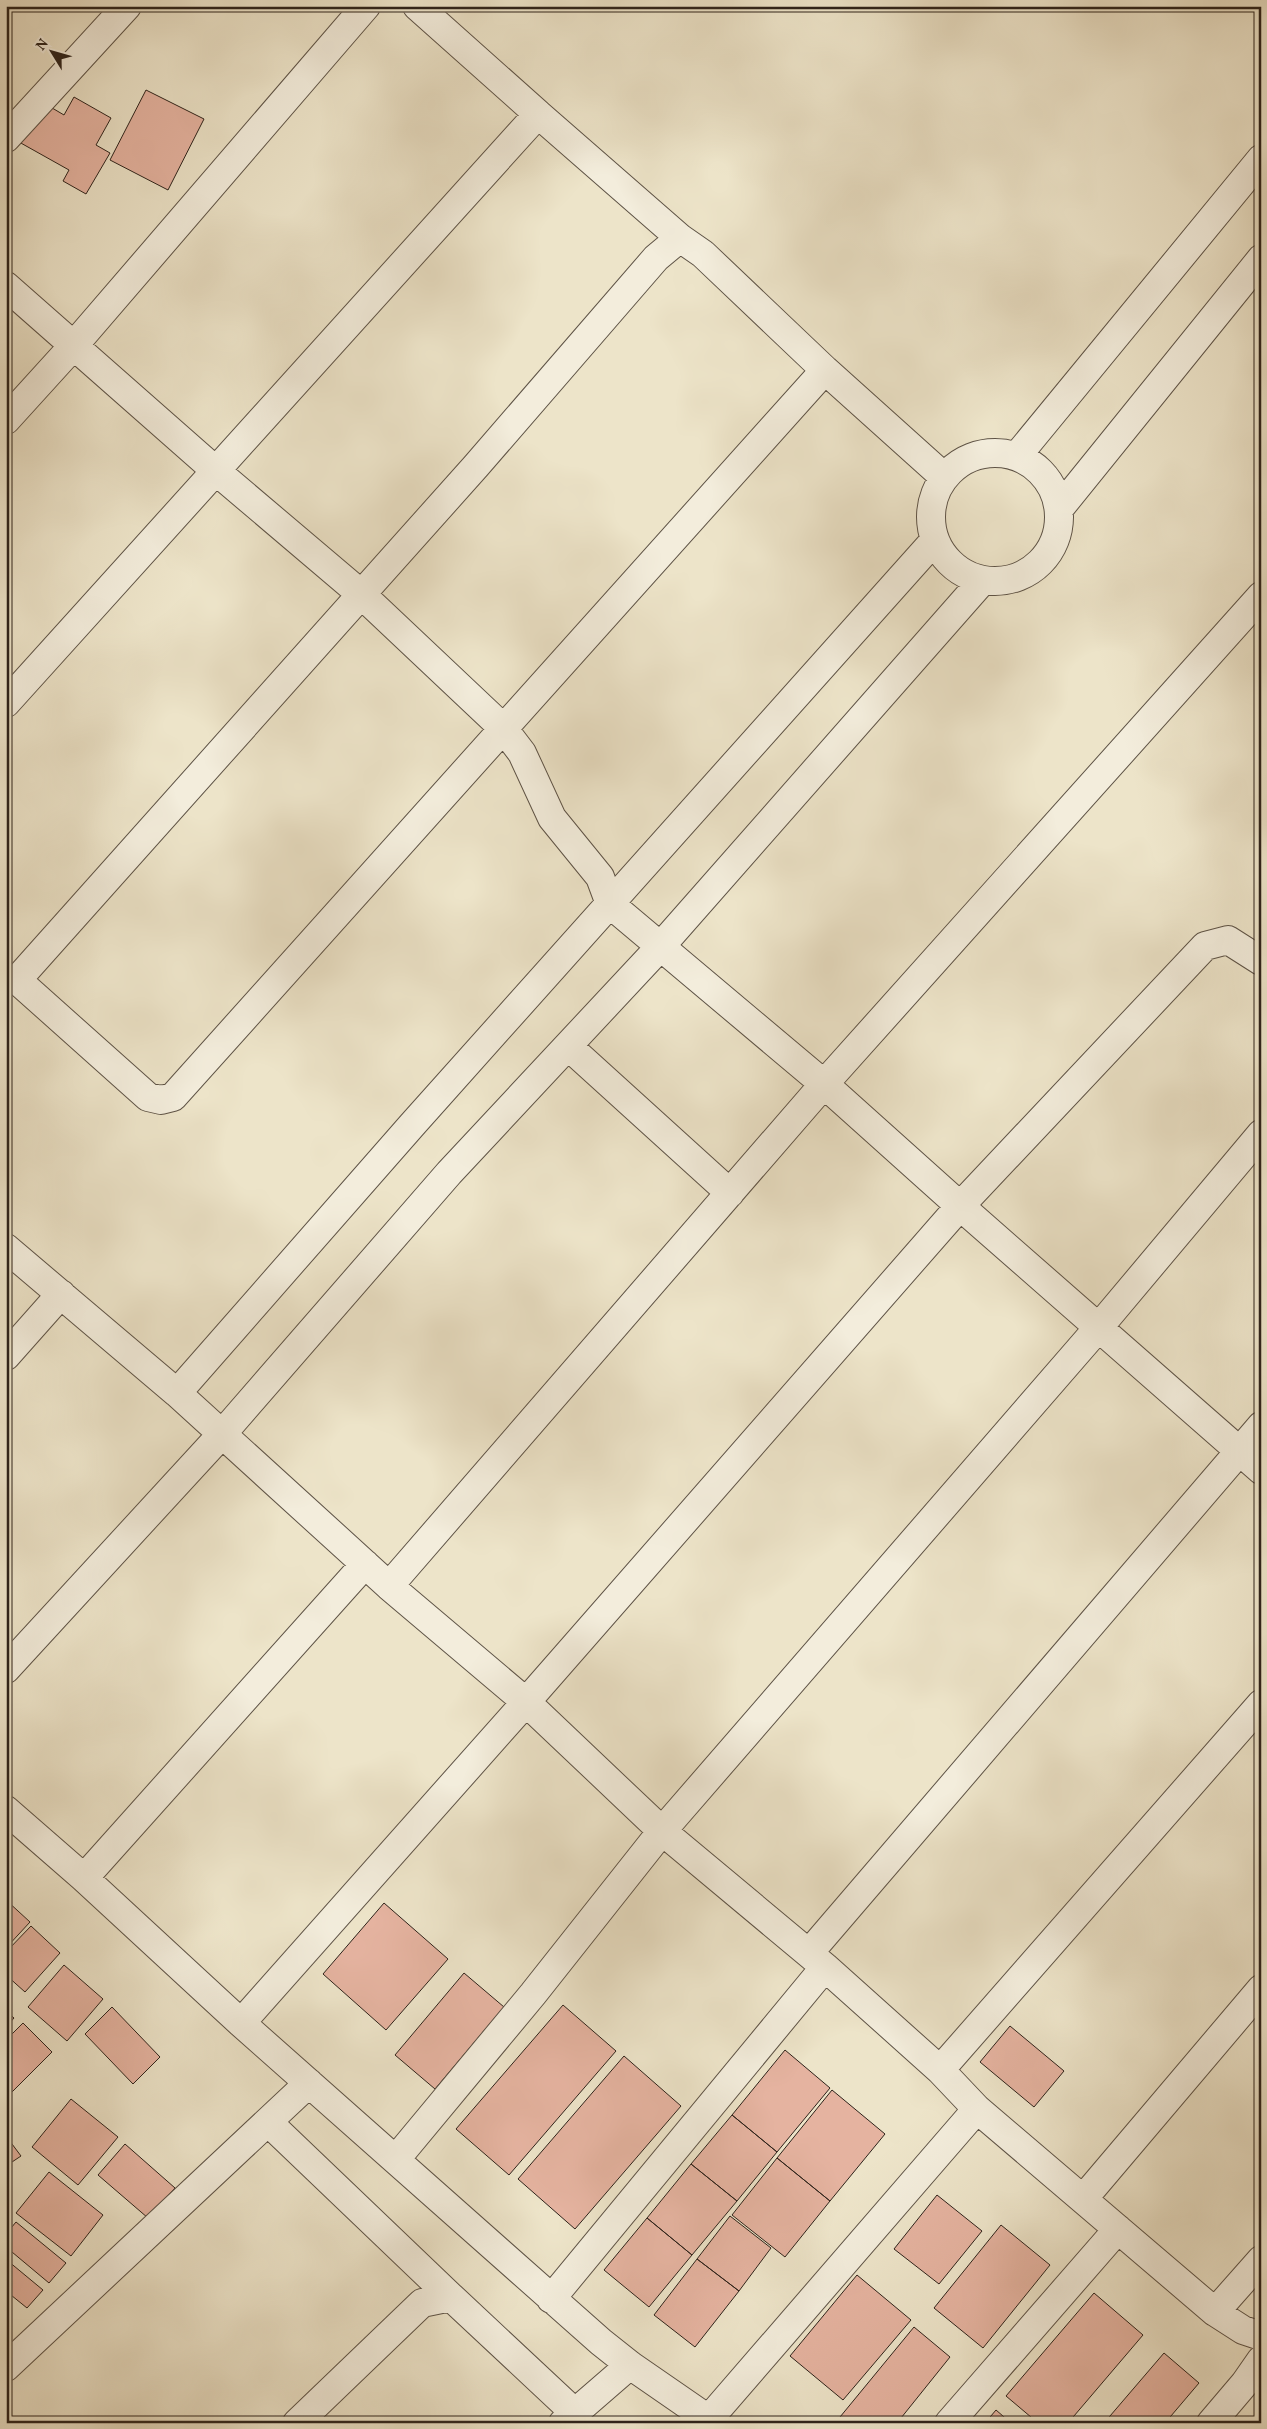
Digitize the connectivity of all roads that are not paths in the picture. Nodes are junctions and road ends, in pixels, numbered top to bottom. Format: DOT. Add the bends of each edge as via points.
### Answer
graph roads {
  1 [pos="127,6"];
  2 [pos="366,6"];
  3 [pos="417,6"];
  4 [pos="538,114"];
  5 [pos="6,138"];
  6 [pos="1261,159"];
  7 [pos="680,238"];
  8 [pos="1261,259"];
  9 [pos="6,286"];
  10 [pos="75,344"];
  11 [pos="824,370"];
  12 [pos="6,420"];
  13 [pos="1017,456"];
  14 [pos="216,471"];
  15 [pos="944,477"];
  16 [pos="1059,509"];
  17 [pos="934,541"];
  18 [pos="983,580"];
  19 [pos="361,594"];
  20 [pos="1261,596"];
  21 [pos="6,703"];
  22 [pos="503,728"];
  23 [pos="610,904"];
  24 [pos="660,947"];
  25 [pos="1261,961"];
  26 [pos="11,975"];
  27 [pos="568,1046"];
  28 [pos="824,1084"];
  29 [pos="1261,1134"];
  30 [pos="730,1192"];
  31 [pos="960,1206"];
  32 [pos="6,1248"];
  33 [pos="61,1294"];
  34 [pos="1099,1327"];
  35 [pos="6,1356"];
  36 [pos="177,1394"];
  37 [pos="1261,1426"];
  38 [pos="222,1434"];
  39 [pos="1239,1450"];
  40 [pos="1261,1470"];
  41 [pos="365,1564"];
  42 [pos="389,1586"];
  43 [pos="6,1669"];
  44 [pos="526,1702"];
  45 [pos="1261,1704"];
  46 [pos="6,1810"];
  47 [pos="662,1831"];
  48 [pos="84,1878"];
  49 [pos="817,1960"];
  50 [pos="1261,1989"];
  51 [pos="241,2023"];
  52 [pos="940,2070"];
  53 [pos="309,2083"];
  54 [pos="977,2109"];
  55 [pos="268,2122"];
  56 [pos="396,2159"];
  57 [pos="1083,2199"];
  58 [pos="1118,2229"];
  59 [pos="1261,2260"];
  60 [pos="452,2296"];
  61 [pos="551,2299"];
  62 [pos="1215,2312"];
  63 [pos="1261,2336"];
  64 [pos="1261,2360"];
  65 [pos="630,2365"];
  66 [pos="6,2367"];
  67 [pos="569,2418"];
  68 [pos="711,2421"];
  69 [pos="297,2423"];
  70 [pos="949,2423"];
  71 [pos="1210,2423"];
  1 -- 5 [label="street"];
  2 -- 10 [label="street"];
  3 -- 4 [label="street"];
  4 -- 7 [label="street"];
  4 -- 14 [label="street"];
  6 -- 13 [label="street"];
  7 -- 11 [label="street" via="703,254"];
  7 -- 19 [label="street" via="656,258"];
  8 -- 16 [label="street"];
  9 -- 10 [label="street"];
  10 -- 12 [label="street"];
  10 -- 14 [label="street"];
  11 -- 15 [label="street"];
  11 -- 22 [label="street"];
  13 -- 15 [label="street" via="997,452 977,454 959,463"];
  13 -- 16 [label="street" via="1042,474 1052,487"];
  14 -- 19 [label="street"];
  14 -- 21 [label="street"];
  15 -- 17 [label="street" via="933,497 930,519"];
  16 -- 18 [label="street" via="1057,533 1047,555 1030,571 1008,580"];
  17 -- 18 [label="street" via="946,559 963,574"];
  17 -- 23 [label="street"];
  18 -- 24 [label="street"];
  19 -- 22 [label="street"];
  19 -- 26 [label="street"];
  20 -- 28 [label="street"];
  22 -- 23 [label="street" via="522,753 552,818 600,877"];
  22 -- 26 [label="street" via="173,1097 161,1100 148,1097"];
  23 -- 24 [label="street"];
  23 -- 36 [label="street"];
  24 -- 27 [label="street"];
  24 -- 28 [label="street"];
  25 -- 31 [label="street" via="1228,940 1206,946"];
  27 -- 30 [label="street"];
  27 -- 38 [label="street" via="449,1173"];
  28 -- 30 [label="street"];
  28 -- 31 [label="street"];
  29 -- 34 [label="street"];
  30 -- 42 [label="street"];
  31 -- 34 [label="street"];
  31 -- 44 [label="street"];
  32 -- 33 [label="street"];
  33 -- 35 [label="street"];
  33 -- 36 [label="street"];
  34 -- 39 [label="street"];
  34 -- 47 [label="street"];
  36 -- 38 [label="street"];
  37 -- 39 [label="street"];
  38 -- 41 [label="street"];
  38 -- 43 [label="street"];
  39 -- 40 [label="street"];
  39 -- 49 [label="street"];
  41 -- 42 [label="street"];
  41 -- 48 [label="street"];
  42 -- 44 [label="street"];
  44 -- 47 [label="street"];
  44 -- 51 [label="street"];
  45 -- 52 [label="street"];
  46 -- 48 [label="street"];
  47 -- 49 [label="street"];
  47 -- 56 [label="street"];
  48 -- 51 [label="street"];
  49 -- 52 [label="street"];
  49 -- 61 [label="street"];
  50 -- 57 [label="street"];
  51 -- 53 [label="street"];
  52 -- 54 [label="street"];
  53 -- 55 [label="street"];
  53 -- 56 [label="street"];
  54 -- 57 [label="street"];
  54 -- 68 [label="street"];
  55 -- 60 [label="street"];
  55 -- 66 [label="street"];
  56 -- 61 [label="street"];
  57 -- 58 [label="street"];
  58 -- 62 [label="street"];
  58 -- 70 [label="street"];
  59 -- 62 [label="street"];
  60 -- 67 [label="street"];
  60 -- 69 [label="street" via="422,2303"];
  61 -- 65 [label="street"];
  62 -- 63 [label="street" via="1243,2330"];
  64 -- 71 [label="street"];
  65 -- 67 [label="street"];
  65 -- 68 [label="street"];
}
